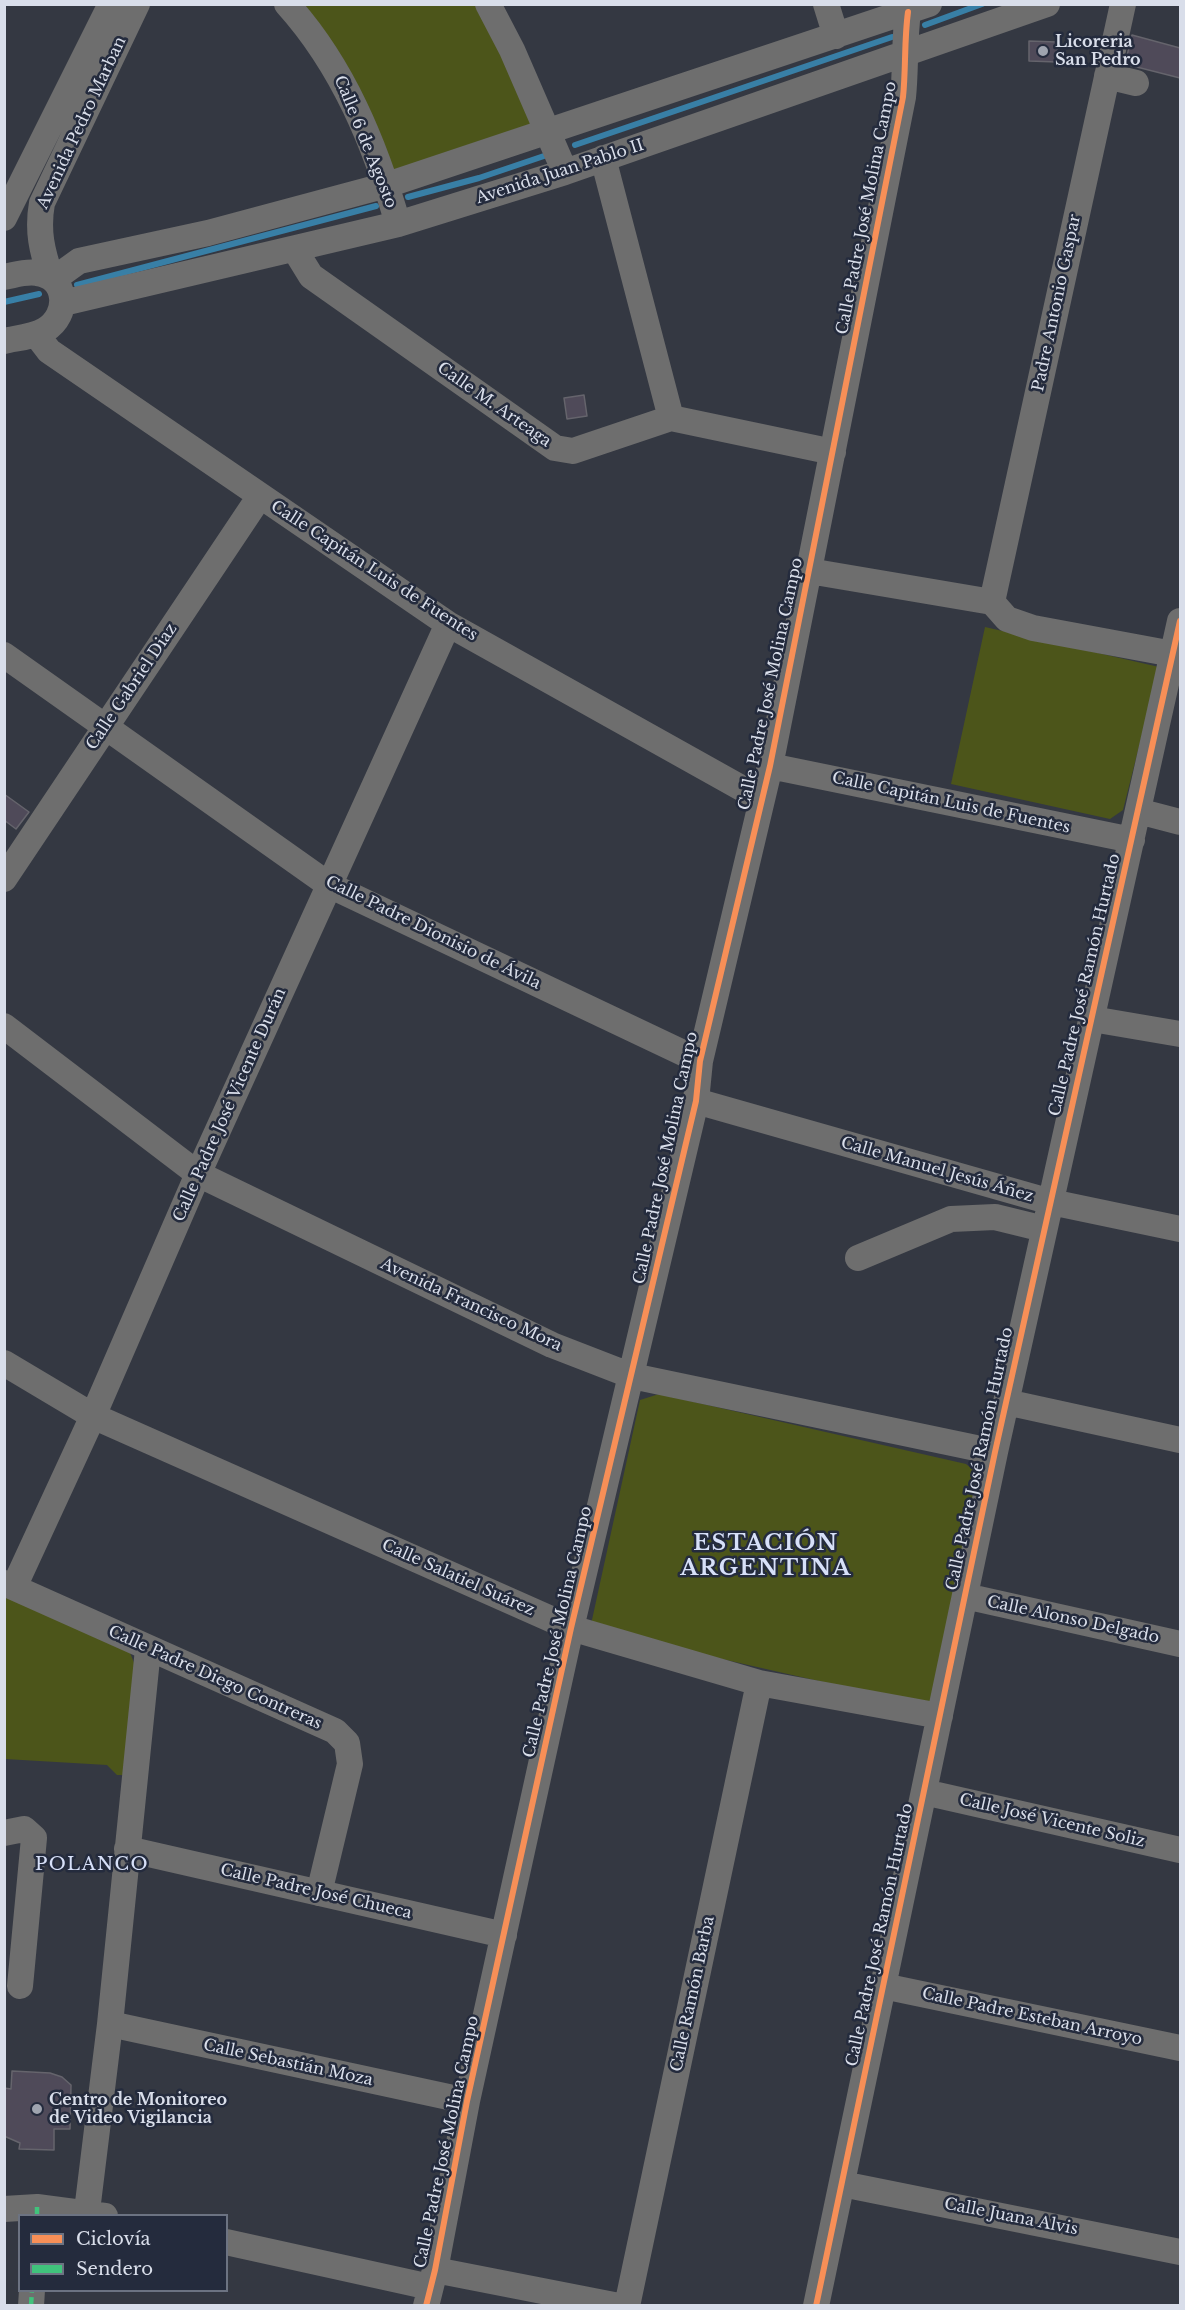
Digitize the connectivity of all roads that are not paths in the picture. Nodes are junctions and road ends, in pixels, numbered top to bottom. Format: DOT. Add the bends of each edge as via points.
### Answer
graph roads {
  1 [pos="111,4"];
  2 [pos="137,4"];
  3 [pos="287,4"];
  4 [pos="488,4"];
  5 [pos="826,4"];
  6 [pos="1047,4"];
  7 [pos="1123,4"];
  8 [pos="918,8"];
  9 [pos="836,36"];
  10 [pos="903,55"];
  11 [pos="1107,76"];
  12 [pos="1136,83"];
  13 [pos="549,131"];
  14 [pos="603,158"];
  15 [pos="565,172"];
  16 [pos="387,185"];
  17 [pos="4,218"];
  18 [pos="398,224"];
  19 [pos="295,250"];
  20 [pos="4,277"];
  21 [pos="53,278"];
  22 [pos="63,303"];
  23 [pos="36,334"];
  24 [pos="4,341"];
  25 [pos="671,418"];
  26 [pos="833,452"];
  27 [pos="260,496"];
  28 [pos="809,571"];
  29 [pos="992,603"];
  30 [pos="1180,621"];
  31 [pos="448,624"];
  32 [pos="1173,654"];
  33 [pos="4,655"];
  34 [pos="105,726"];
  35 [pos="770,766"];
  36 [pos="761,799"];
  37 [pos="1138,811"];
  38 [pos="1180,822"];
  39 [pos="1132,840"];
  40 [pos="4,879"];
  41 [pos="329,885"];
  42 [pos="1092,1018"];
  43 [pos="4,1026"];
  44 [pos="1180,1034"];
  45 [pos="700,1061"];
  46 [pos="696,1101"];
  47 [pos="198,1174"];
  48 [pos="1051,1202"];
  49 [pos="1044,1229"];
  50 [pos="1180,1229"];
  51 [pos="858,1258"];
  52 [pos="4,1363"];
  53 [pos="632,1376"];
  54 [pos="1006,1402"];
  55 [pos="93,1416"];
  56 [pos="1180,1440"];
  57 [pos="995,1452"];
  58 [pos="9,1585"];
  59 [pos="965,1596"];
  60 [pos="572,1628"];
  61 [pos="1180,1644"];
  62 [pos="148,1649"];
  63 [pos="759,1683"];
  64 [pos="940,1716"];
  65 [pos="924,1792"];
  66 [pos="4,1833"];
  67 [pos="127,1849"];
  68 [pos="1180,1850"];
  69 [pos="319,1893"];
  70 [pos="504,1935"];
  71 [pos="20,1986"];
  72 [pos="883,1986"];
  73 [pos="110,2024"];
  74 [pos="1180,2048"];
  75 [pos="467,2101"];
  76 [pos="842,2184"];
  77 [pos="4,2209"];
  78 [pos="37,2211"];
  79 [pos="96,2213"];
  80 [pos="228,2242"];
  81 [pos="1180,2252"];
  82 [pos="430,2288"];
  83 [pos="619,2306"];
  84 [pos="627,2306"];
  85 [pos="816,2306"];
  1 -- 17 [label="street, Avenida Pedro Marban"];
  2 -- 21 [label="street, Avenida Pedro Marban" via="42,203 40,241"];
  3 -- 16 [label="street, Calle 6 de Agosto" via="333,63"];
  4 -- 13 [label="street"];
  5 -- 9 [label="street"];
  6 -- 10 [label="street, Avenida Juan Pablo II"];
  7 -- 11 [label="street, Padre Antonio Gaspar"];
  8 -- 9 [label="street"];
  8 -- 10 [label="street, Calle Padre José Molina Campo"];
  9 -- 13 [label="street"];
  10 -- 14 [label="street, Avenida Juan Pablo II"];
  10 -- 26 [label="street, Calle Padre José Molina Campo" via="903,97"];
  11 -- 12 [label="street"];
  11 -- 29 [label="street, Padre Antonio Gaspar"];
  13 -- 15 [label="street"];
  13 -- 16 [label="street"];
  14 -- 15 [label="street, Avenida Juan Pablo II"];
  14 -- 25 [label="street"];
  15 -- 18 [label="street, Avenida Juan Pablo II"];
  16 -- 18 [label="street, Calle 6 de Agosto"];
  16 -- 21 [label="street" via="208,234 79,261"];
  18 -- 19 [label="street, Avenida Juan Pablo II"];
  19 -- 22 [label="street, Avenida Juan Pablo II"];
  19 -- 25 [label="street, Calle M. Arteaga" via="311,276 555,448 573,451"];
  20 -- 21 [label="street" via="37,273"];
  21 -- 22 [label="street, Avenida Pedro Marban" via="62,292"];
  22 -- 23 [label="street" via="60,316"];
  23 -- 24 [label="street"];
  23 -- 27 [label="street, Calle Capitán Luis de Fuentes" via="49,351"];
  25 -- 26 [label="street"];
  26 -- 28 [label="street, Calle Padre José Molina Campo"];
  27 -- 31 [label="street, Calle Capitán Luis de Fuentes"];
  27 -- 34 [label="street, Calle Gabriel Diaz"];
  28 -- 29 [label="street"];
  28 -- 35 [label="street, Calle Padre José Molina Campo"];
  29 -- 32 [label="street" via="1007,619 1033,628"];
  30 -- 32 [label="street, Calle Padre José Ramón Hurtado"];
  31 -- 36 [label="street, Calle Capitán Luis de Fuentes"];
  31 -- 41 [label="street, Calle Padre José Vicente Durán"];
  32 -- 37 [label="street, Calle Padre José Ramón Hurtado"];
  33 -- 34 [label="street, Calle Padre Dionisio de Ávila"];
  34 -- 40 [label="street, Calle Gabriel Diaz"];
  34 -- 41 [label="street, Calle Padre Dionisio de Ávila"];
  35 -- 36 [label="street, Calle Padre José Molina Campo"];
  35 -- 39 [label="street, Calle Capitán Luis de Fuentes"];
  36 -- 45 [label="street, Calle Padre José Molina Campo"];
  37 -- 38 [label="street"];
  37 -- 39 [label="street, Calle Padre José Ramón Hurtado"];
  39 -- 42 [label="street, Calle Padre José Ramón Hurtado"];
  41 -- 45 [label="street, Calle Padre Dionisio de Ávila"];
  41 -- 47 [label="street, Calle Padre José Vicente Durán"];
  42 -- 44 [label="street"];
  42 -- 48 [label="street, Calle Padre José Ramón Hurtado"];
  43 -- 47 [label="street, Avenida Francisco Mora"];
  45 -- 46 [label="street, Calle Padre José Molina Campo"];
  46 -- 48 [label="street, Calle Manuel Jesús Áñez"];
  46 -- 53 [label="street, Calle Padre José Molina Campo"];
  47 -- 53 [label="street, Avenida Francisco Mora" via="552,1345"];
  47 -- 55 [label="street, Calle Padre José Vicente Durán"];
  48 -- 49 [label="street, Calle Padre José Ramón Hurtado"];
  48 -- 50 [label="street, Calle Manuel Jesús Áñez"];
  49 -- 51 [label="street" via="995,1217 951,1219"];
  49 -- 54 [label="street, Calle Padre José Ramón Hurtado"];
  52 -- 55 [label="street, Calle Salatiel Suárez"];
  53 -- 57 [label="street, Avenida Francisco Mora"];
  53 -- 60 [label="street, Calle Padre José Molina Campo"];
  54 -- 56 [label="street"];
  54 -- 57 [label="street, Calle Padre José Ramón Hurtado"];
  55 -- 58 [label="street, Calle Padre José Vicente Durán"];
  55 -- 60 [label="street, Calle Salatiel Suárez"];
  57 -- 59 [label="street, Calle Padre José Ramón Hurtado"];
  58 -- 62 [label="street, Calle Padre Diego Contreras"];
  59 -- 61 [label="street, Calle Alonso Delgado"];
  59 -- 64 [label="street, Calle Padre José Ramón Hurtado"];
  60 -- 63 [label="street, Calle Salatiel Suárez"];
  60 -- 70 [label="street, Calle Padre José Molina Campo"];
  62 -- 67 [label="street"];
  62 -- 69 [label="street, Calle Padre Diego Contreras" via="335,1731 347,1743 350,1764"];
  63 -- 64 [label="street, Calle Salatiel Suárez"];
  63 -- 84 [label="street, Calle Ramón Barba"];
  64 -- 65 [label="street, Calle Padre José Ramón Hurtado"];
  65 -- 68 [label="street, Calle José Vicente Soliz"];
  65 -- 72 [label="street, Calle Padre José Ramón Hurtado"];
  66 -- 71 [label="street" via="24,1829 34,1838"];
  67 -- 69 [label="street, Calle Padre José Chueca"];
  67 -- 73 [label="street"];
  69 -- 70 [label="street, Calle Padre José Chueca"];
  70 -- 75 [label="street, Calle Padre José Molina Campo"];
  72 -- 74 [label="street, Calle Padre Esteban Arroyo"];
  72 -- 76 [label="street, Calle Padre José Ramón Hurtado"];
  73 -- 75 [label="street, Calle Sebastián Moza"];
  73 -- 79 [label="street"];
  75 -- 82 [label="street, Calle Padre José Molina Campo"];
  76 -- 81 [label="street, Calle Juana Alvis"];
  76 -- 85 [label="street, Calle Padre José Ramón Hurtado"];
  77 -- 78 [label="street"];
  78 -- 79 [label="street"];
  80 -- 82 [label="street"];
  82 -- 83 [label="street"];
}
